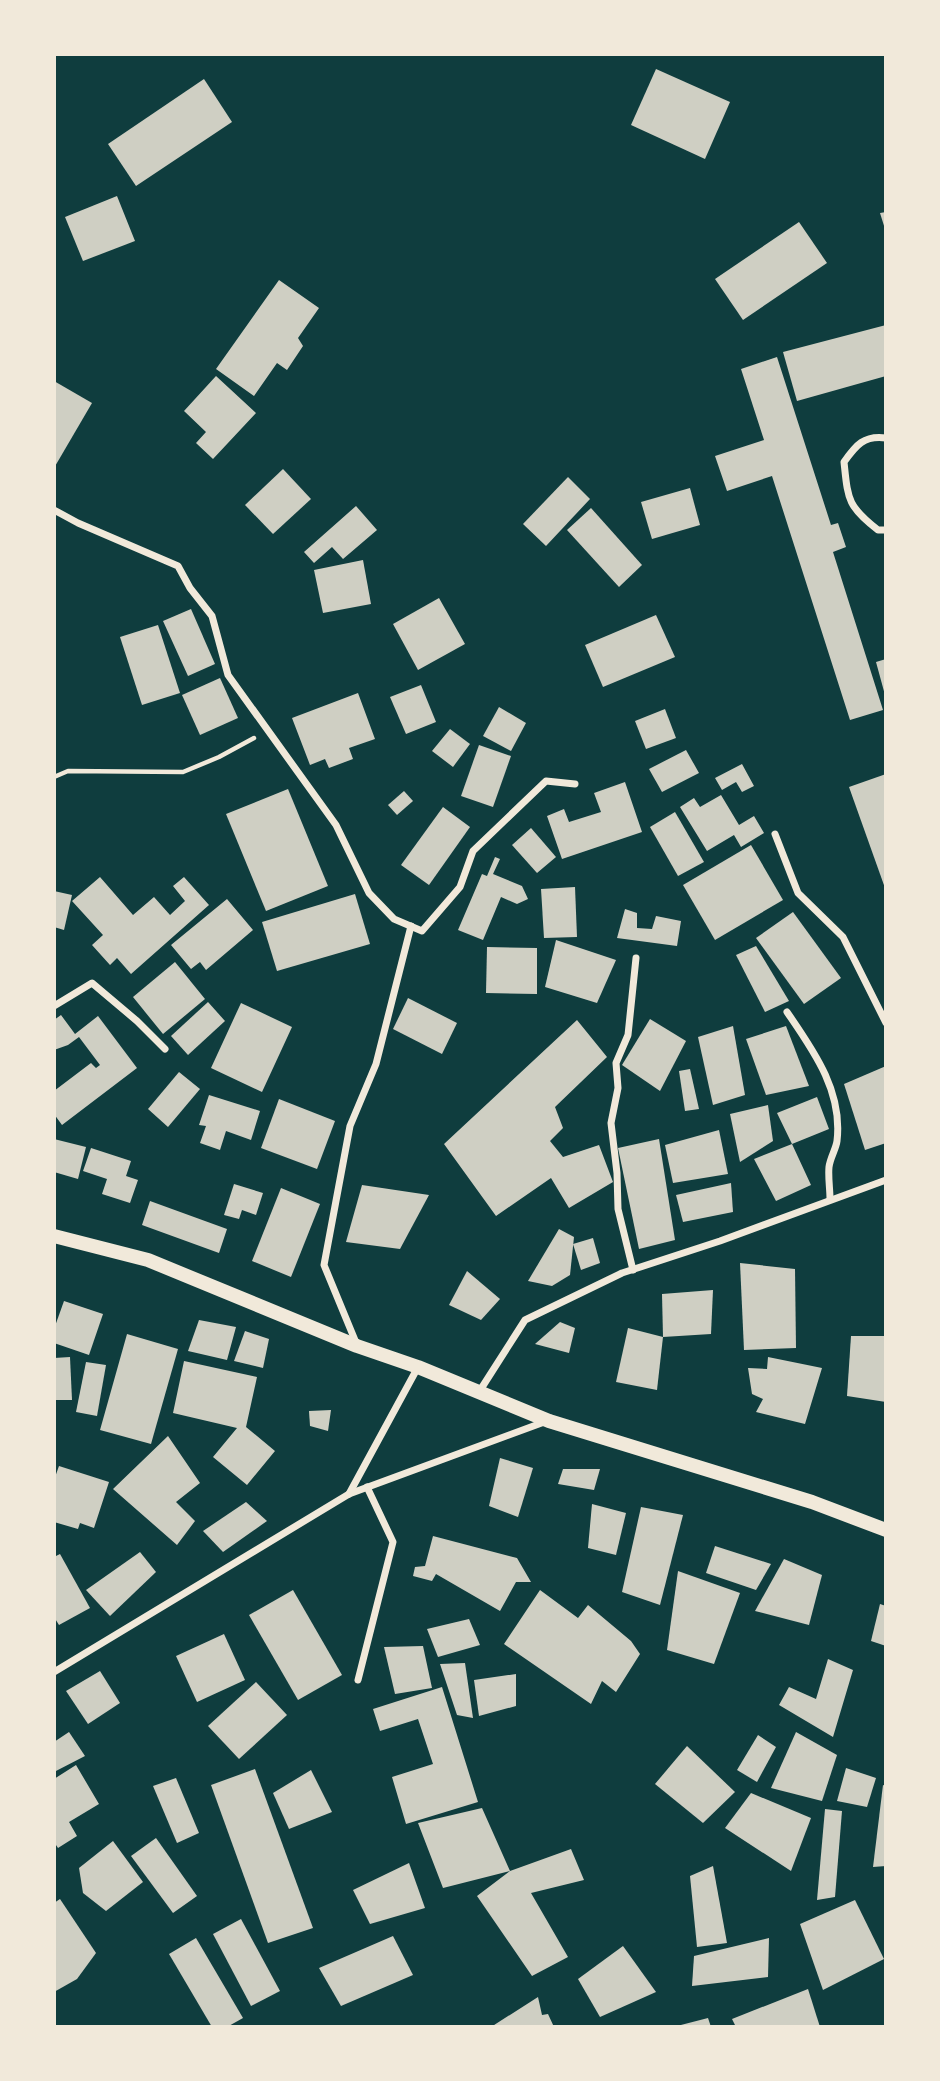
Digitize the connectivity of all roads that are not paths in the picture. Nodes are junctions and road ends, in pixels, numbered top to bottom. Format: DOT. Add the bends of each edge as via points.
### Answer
graph roads {
  1 [pos="886,438"];
  2 [pos="54,510"];
  3 [pos="886,530"];
  4 [pos="575,784"];
  5 [pos="775,834"];
  6 [pos="411,926"];
  7 [pos="636,958"];
  8 [pos="54,1006"];
  9 [pos="787,1012"];
  10 [pos="886,1023"];
  11 [pos="165,1049"];
  12 [pos="886,1180"];
  13 [pos="830,1199"];
  14 [pos="54,1236"];
  15 [pos="633,1270"];
  16 [pos="357,1346"];
  17 [pos="418,1367"];
  18 [pos="479,1392"];
  19 [pos="549,1421"];
  20 [pos="366,1488"];
  21 [pos="349,1494"];
  22 [pos="886,1530"];
  23 [pos="54,1672"];
  24 [pos="358,1680"];
  1 -- 3 [label="street" via="874,437 856,446 844,462 848,494 858,515 878,530"];
  2 -- 6 [label="street" via="178,566 212,616 228,675 336,825 369,893 394,919"];
  4 -- 6 [label="street" via="546,781 473,851 460,887 422,931"];
  5 -- 10 [label="street" via="798,893 843,937"];
  6 -- 16 [label="street" via="376,1064 350,1126 324,1265"];
  7 -- 15 [label="street" via="628,1035 616,1063 618,1088 611,1123 618,1209"];
  8 -- 11 [label="street" via="92,983"];
  9 -- 13 [label="street" via="830,1082 837,1141 829,1166"];
  12 -- 13 [label="street"];
  13 -- 15 [label="street"];
  14 -- 16 [label="main road" via="148,1260"];
  15 -- 18 [label="street" via="525,1320"];
  16 -- 17 [label="main road"];
  17 -- 18 [label="main road"];
  17 -- 21 [label="street"];
  18 -- 19 [label="main road"];
  19 -- 20 [label="street"];
  19 -- 22 [label="main road" via="812,1502"];
  20 -- 21 [label="street"];
  20 -- 24 [label="street" via="393,1542"];
  21 -- 23 [label="street"];
}
